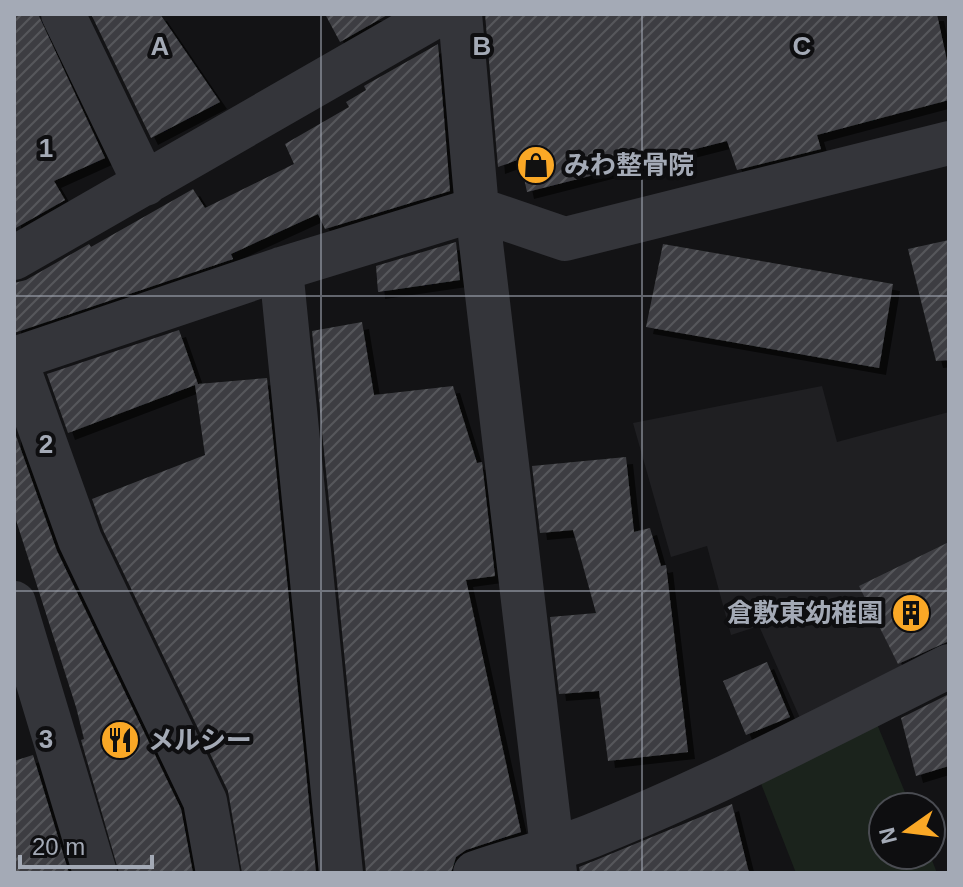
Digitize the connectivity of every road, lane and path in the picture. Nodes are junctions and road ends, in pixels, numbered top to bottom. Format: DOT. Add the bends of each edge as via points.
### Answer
graph roads {
  1 [pos="63,14"];
  2 [pos="439,14"];
  3 [pos="460,14"];
  4 [pos="949,143"];
  5 [pos="145,184"];
  6 [pos="477,209"];
  7 [pos="14,258"];
  8 [pos="281,269"];
  9 [pos="14,359"];
  10 [pos="14,603"];
  11 [pos="949,666"];
  12 [pos="554,862"];
  13 [pos="95,873"];
  14 [pos="218,873"];
  15 [pos="341,873"];
  16 [pos="475,873"];
  1 -- 5 [label="street"];
  2 -- 5 [label="street"];
  3 -- 6 [label="street"];
  4 -- 6 [label="street" via="565,239"];
  5 -- 7 [label="street"];
  6 -- 8 [label="street"];
  6 -- 12 [label="street"];
  8 -- 9 [label="street"];
  8 -- 15 [label="street"];
  9 -- 14 [label="street" via="80,540 205,801"];
  10 -- 13 [label="street"];
  11 -- 12 [label="street"];
  12 -- 16 [label="street" via="518,857"];
}
